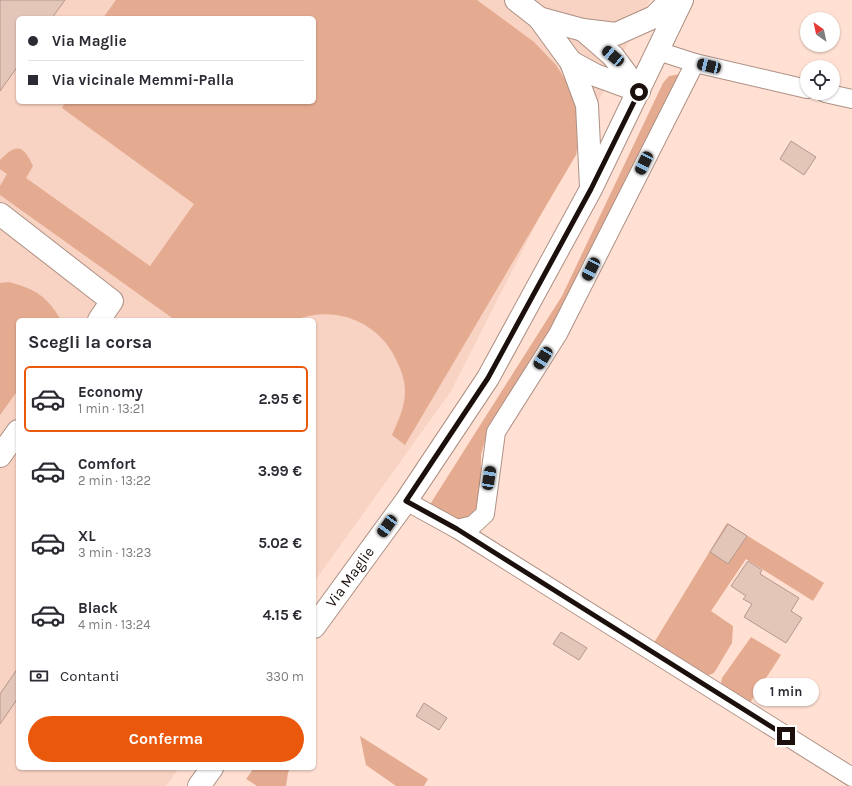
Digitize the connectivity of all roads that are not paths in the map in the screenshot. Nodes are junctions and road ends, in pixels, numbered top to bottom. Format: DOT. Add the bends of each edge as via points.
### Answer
graph roads {
  1 [pos="516,0"];
  2 [pos="670,0"];
  3 [pos="682,0"];
  4 [pos="539,18"];
  5 [pos="583,30"];
  6 [pos="658,51"];
  7 [pos="570,62"];
  8 [pos="695,63"];
  9 [pos="800,87"];
  10 [pos="639,92"];
  11 [pos="840,96"];
  12 [pos="852,99"];
  13 [pos="591,189"];
  14 [pos="0,214"];
  15 [pos="99,318"];
  16 [pos="16,434"];
  17 [pos="0,456"];
  18 [pos="406,501"];
  19 [pos="457,529"];
  20 [pos="316,624"];
  21 [pos="211,770"];
  22 [pos="852,777"];
  23 [pos="199,786"];
  1 -- 4 [label="street"];
  2 -- 5 [label="street" via="654,17 616,34"];
  3 -- 6 [label="street, Via Maglie"];
  4 -- 5 [label="street"];
  4 -- 7 [label="street"];
  5 -- 10 [label="street" via="613,56"];
  6 -- 8 [label="street"];
  6 -- 10 [label="street, Via Maglie"];
  7 -- 10 [label="street"];
  7 -- 13 [label="street" via="587,105"];
  8 -- 9 [label="street"];
  8 -- 19 [label="street" via="558,334 496,432 485,514 473,525"];
  10 -- 13 [label="street, Via Maglie"];
  11 -- 12 [label="street"];
  13 -- 18 [label="street, Via Maglie" via="488,378"];
  14 -- 15 [label="street" via="112,301"];
  16 -- 17 [label="street"];
  18 -- 19 [label="street"];
  18 -- 20 [label="street, Via Maglie"];
  19 -- 22 [label="street"];
  21 -- 23 [label="street"];
}
